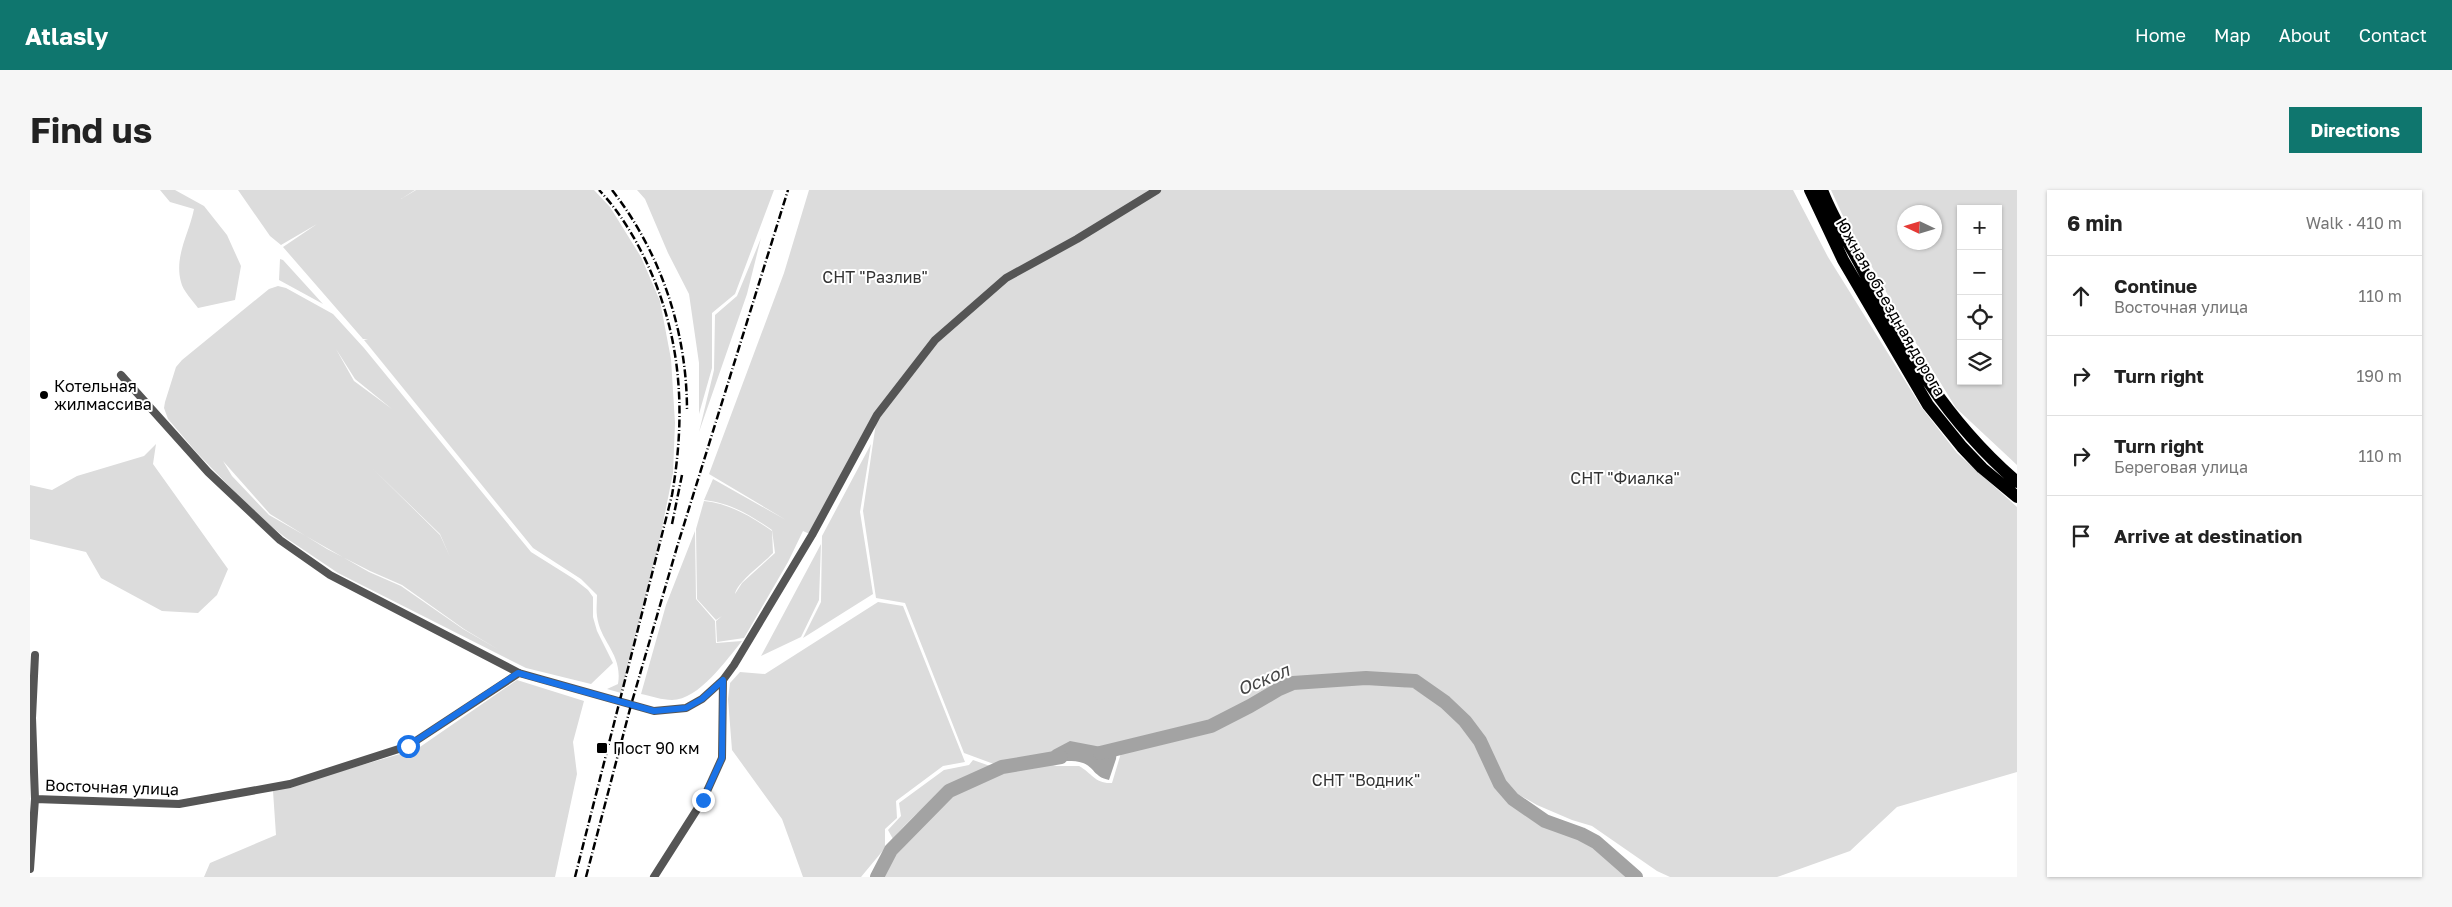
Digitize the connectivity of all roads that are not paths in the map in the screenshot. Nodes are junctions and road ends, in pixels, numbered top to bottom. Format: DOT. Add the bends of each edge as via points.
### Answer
graph roads {
  1 [pos="1157,190"];
  2 [pos="1810,190"];
  3 [pos="1822,190"];
  4 [pos="121,375"];
  5 [pos="2017,482"];
  6 [pos="2017,497"];
  7 [pos="34,654"];
  8 [pos="518,673"];
  9 [pos="723,680"];
  10 [pos="35,799"];
  11 [pos="30,868"];
  12 [pos="654,877"];
  1 -- 9 [label="street" via="1006,278 935,340 877,415 812,535"];
  2 -- 6 [label="main road, Южная объездная дорога" via="1843,260 1928,405 1962,447"];
  3 -- 5 [label="main road, Южная объездная дорога" via="1895,330 1938,398 1986,455"];
  4 -- 8 [label="street" via="208,472 280,540 330,575"];
  7 -- 10 [label="street"];
  8 -- 9 [label="street" via="654,711 686,708"];
  8 -- 10 [label="street, Восточная улица" via="408,746 290,784 179,804"];
  9 -- 12 [label="street" via="722,758 703,800"];
  10 -- 11 [label="street"];
}
